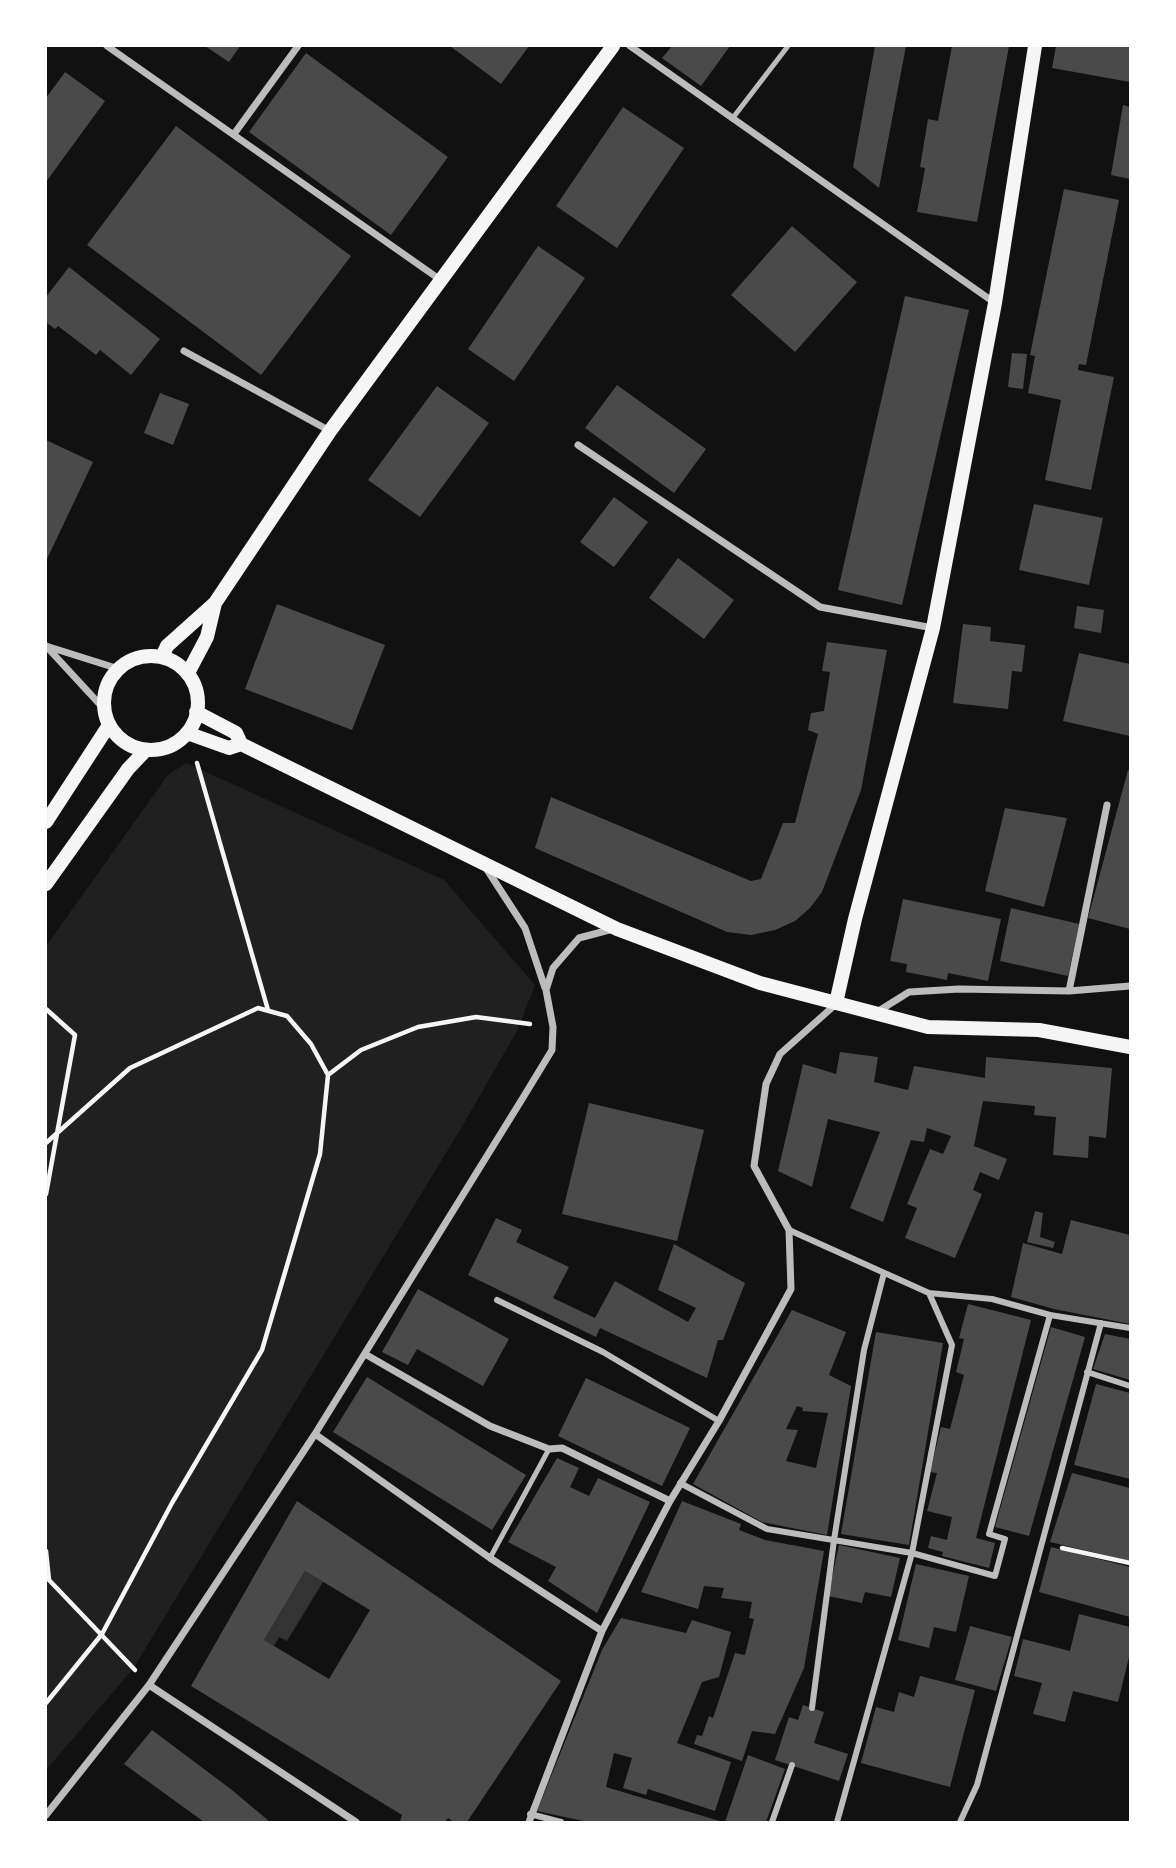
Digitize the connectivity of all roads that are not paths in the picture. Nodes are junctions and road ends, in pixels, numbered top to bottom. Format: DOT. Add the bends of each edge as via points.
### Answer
graph roads {
  1 [pos="107,46"];
  2 [pos="298,46"];
  3 [pos="613,46"];
  4 [pos="630,46"];
  5 [pos="788,46"];
  6 [pos="1035,46"];
  7 [pos="732,119"];
  8 [pos="234,134"];
  9 [pos="442,281"];
  10 [pos="995,303"];
  11 [pos="184,351"];
  12 [pos="330,431"];
  13 [pos="578,445"];
  14 [pos="215,603"];
  15 [pos="933,628"];
  16 [pos="46,646"];
  17 [pos="162,657"];
  18 [pos="119,669"];
  19 [pos="188,673"];
  20 [pos="197,712"];
  21 [pos="107,718"];
  22 [pos="187,733"];
  23 [pos="241,744"];
  24 [pos="146,750"];
  25 [pos="1107,805"];
  26 [pos="46,822"];
  27 [pos="481,862"];
  28 [pos="46,884"];
  29 [pos="617,929"];
  30 [pos="1130,986"];
  31 [pos="546,990"];
  32 [pos="1069,991"];
  33 [pos="836,1003"];
  34 [pos="875,1014"];
  35 [pos="1130,1046"];
  36 [pos="789,1230"];
  37 [pos="884,1273"];
  38 [pos="929,1293"];
  39 [pos="498,1300"];
  40 [pos="1049,1315"];
  41 [pos="1101,1324"];
  42 [pos="1130,1328"];
  43 [pos="365,1354"];
  44 [pos="1087,1372"];
  45 [pos="1130,1385"];
  46 [pos="719,1421"];
  47 [pos="315,1434"];
  48 [pos="549,1449"];
  49 [pos="680,1483"];
  50 [pos="670,1501"];
  51 [pos="834,1540"];
  52 [pos="912,1553"];
  53 [pos="490,1558"];
  54 [pos="602,1631"];
  55 [pos="149,1685"];
  56 [pos="812,1708"];
  57 [pos="792,1766"];
  58 [pos="46,1815"];
  59 [pos="529,1818"];
  60 [pos="356,1822"];
  61 [pos="561,1822"];
  62 [pos="772,1822"];
  63 [pos="837,1822"];
  64 [pos="960,1822"];
  1 -- 8 [label="street"];
  2 -- 8 [label="street"];
  3 -- 9 [label="main road"];
  4 -- 7 [label="street"];
  5 -- 7 [label="lane"];
  6 -- 10 [label="main road"];
  7 -- 10 [label="street"];
  8 -- 9 [label="street"];
  9 -- 12 [label="main road"];
  10 -- 15 [label="main road"];
  11 -- 12 [label="street"];
  12 -- 14 [label="main road"];
  13 -- 15 [label="street" via="820,607"];
  14 -- 17 [label="main road" via="167,646"];
  14 -- 19 [label="main road" via="207,638"];
  15 -- 33 [label="main road"];
  16 -- 18 [label="street"];
  16 -- 21 [label="street"];
  17 -- 18 [label="main road" via="146,656"];
  17 -- 19 [label="main road"];
  18 -- 21 [label="main road" via="105,695"];
  19 -- 20 [label="main road" via="195,687"];
  20 -- 22 [label="main road"];
  20 -- 23 [label="main road" via="236,733"];
  21 -- 24 [label="main road" via="131,746"];
  21 -- 26 [label="main road"];
  22 -- 23 [label="main road" via="229,748"];
  22 -- 24 [label="main road" via="175,743"];
  23 -- 27 [label="main road"];
  24 -- 28 [label="main road"];
  25 -- 32 [label="street"];
  27 -- 29 [label="main road"];
  27 -- 31 [label="street" via="525,928"];
  29 -- 31 [label="street" via="579,938 553,968"];
  29 -- 33 [label="main road" via="760,983"];
  30 -- 32 [label="street"];
  31 -- 43 [label="street" via="552,1050"];
  32 -- 34 [label="street" via="909,992"];
  33 -- 34 [label="main road"];
  33 -- 36 [label="street" via="780,1054 766,1084 754,1166"];
  34 -- 35 [label="main road" via="928,1027 1039,1030"];
  36 -- 37 [label="street"];
  36 -- 46 [label="street" via="791,1289"];
  37 -- 38 [label="street"];
  37 -- 51 [label="street" via="864,1350"];
  38 -- 40 [label="street" via="992,1299"];
  38 -- 52 [label="street" via="952,1345"];
  39 -- 46 [label="street" via="603,1352"];
  40 -- 41 [label="street"];
  40 -- 52 [label="street" via="989,1534 1004,1539 995,1576"];
  41 -- 42 [label="street"];
  41 -- 44 [label="street"];
  43 -- 47 [label="street"];
  43 -- 48 [label="street" via="490,1426"];
  44 -- 45 [label="street"];
  44 -- 64 [label="street" via="977,1785"];
  46 -- 49 [label="street"];
  47 -- 53 [label="street"];
  47 -- 55 [label="street"];
  48 -- 50 [label="street" via="562,1448"];
  48 -- 53 [label="lane"];
  49 -- 50 [label="street"];
  49 -- 51 [label="street" via="767,1529"];
  50 -- 54 [label="street"];
  51 -- 52 [label="street"];
  51 -- 56 [label="street"];
  52 -- 63 [label="street"];
  53 -- 54 [label="street"];
  54 -- 59 [label="street"];
  55 -- 58 [label="street"];
  55 -- 60 [label="street"];
  57 -- 62 [label="street"];
  59 -- 61 [label="street"];
}
